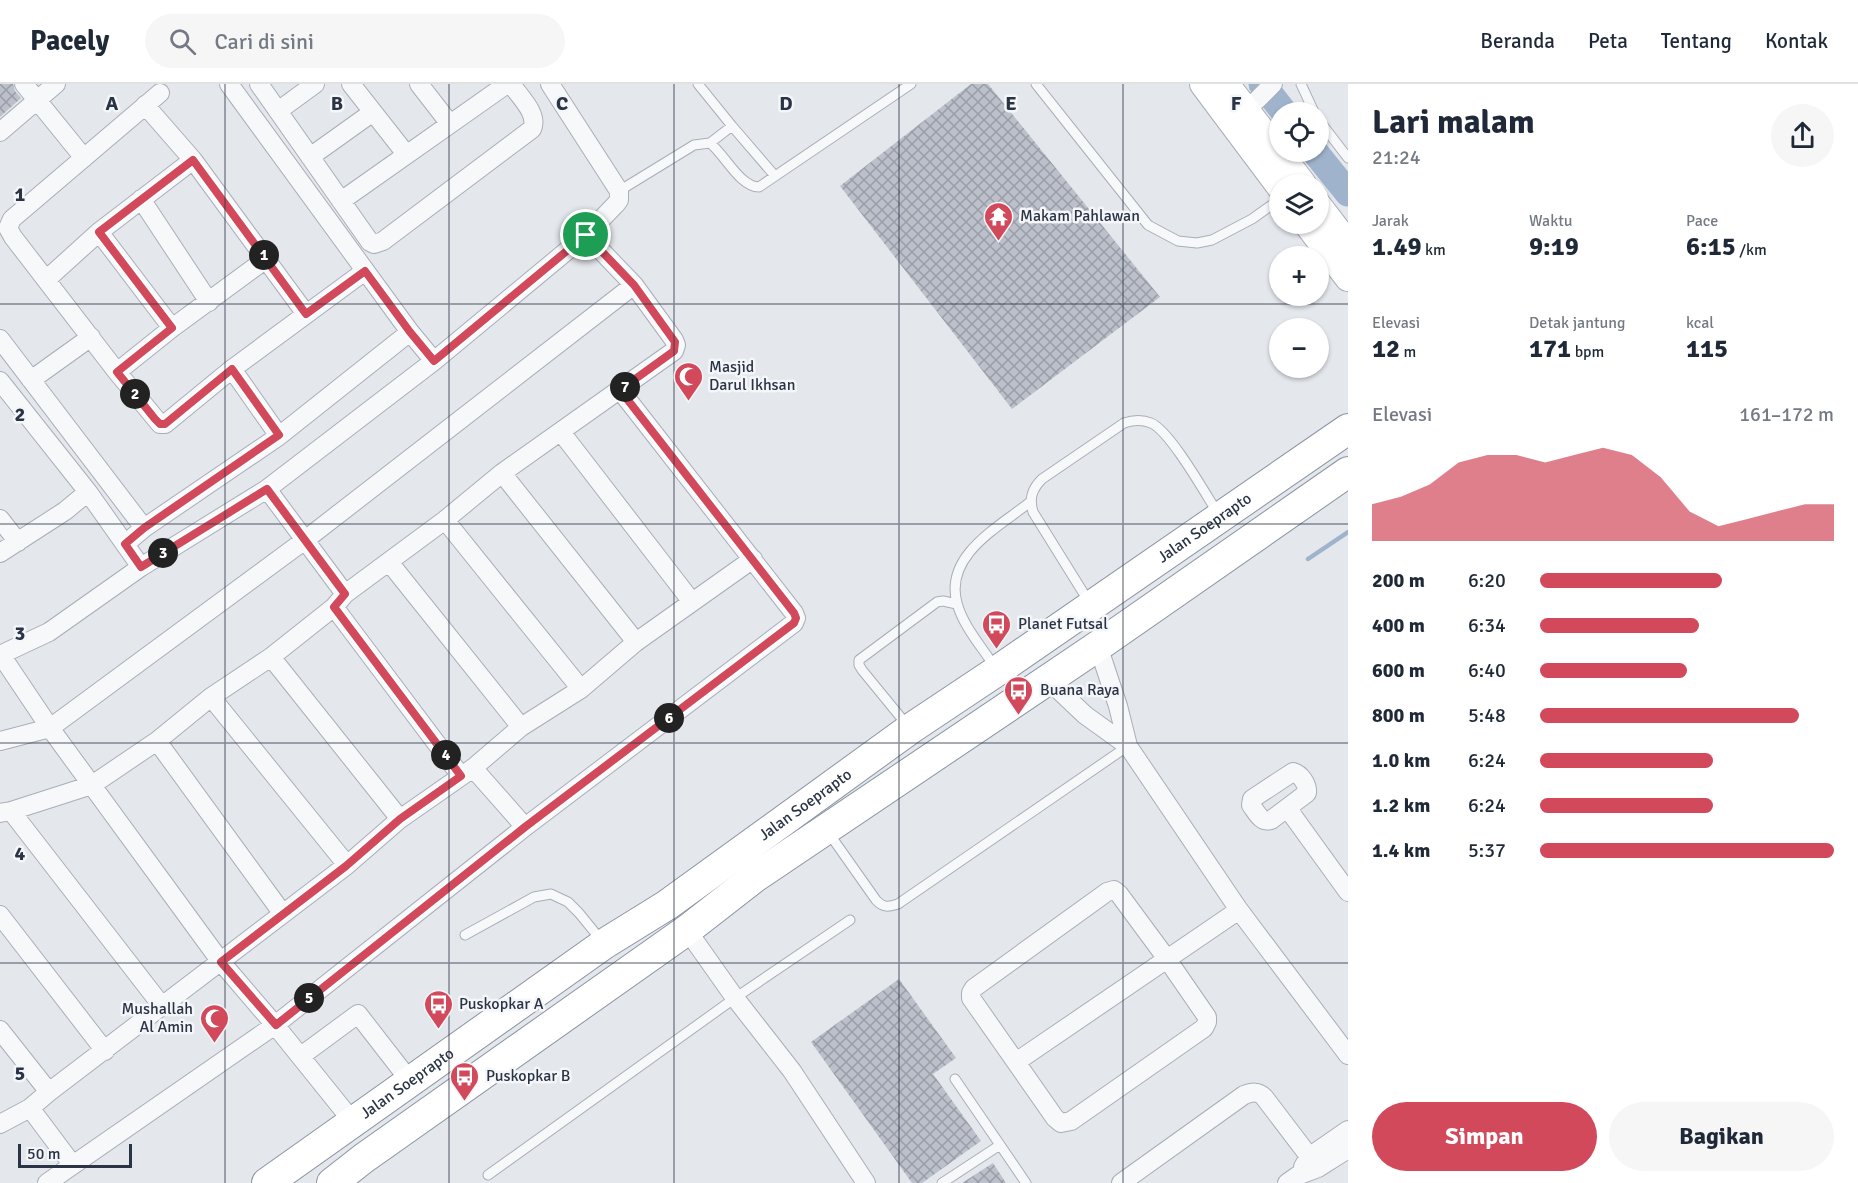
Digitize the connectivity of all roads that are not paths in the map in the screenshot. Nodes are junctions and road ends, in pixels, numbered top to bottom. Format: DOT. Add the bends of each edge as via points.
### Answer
graph roads {
  1 [pos="24,84"];
  2 [pos="56,84"];
  3 [pos="229,84"];
  4 [pos="259,84"];
  5 [pos="315,84"];
  6 [pos="351,84"];
  7 [pos="419,84"];
  8 [pos="509,84"];
  9 [pos="550,84"];
  10 [pos="698,84"];
  11 [pos="911,84"];
  12 [pos="1036,84"];
  13 [pos="1203,84"];
  14 [pos="1226,84"];
  15 [pos="1274,84"];
  16 [pos="1301,84"];
  17 [pos="160,93"];
  18 [pos="37,100"];
  19 [pos="1309,102"];
  20 [pos="145,105"];
  21 [pos="1244,110"];
  22 [pos="278,111"];
  23 [pos="373,112"];
  24 [pos="450,124"];
  25 [pos="732,126"];
  26 [pos="0,132"];
  27 [pos="1329,133"];
  28 [pos="710,143"];
  29 [pos="406,154"];
  30 [pos="310,157"];
  31 [pos="84,158"];
  32 [pos="1348,158"];
  33 [pos="193,160"];
  34 [pos="1288,174"];
  35 [pos="775,176"];
  36 [pos="619,191"];
  37 [pos="141,199"];
  38 [pos="341,201"];
  39 [pos="1269,207"];
  40 [pos="1329,219"];
  41 [pos="99,232"];
  42 [pos="1315,234"];
  43 [pos="586,235"];
  44 [pos="1348,244"];
  45 [pos="266,259"];
  46 [pos="365,271"];
  47 [pos="1348,278"];
  48 [pos="47,279"];
  49 [pos="634,285"];
  50 [pos="209,302"];
  51 [pos="306,314"];
  52 [pos="172,328"];
  53 [pos="410,332"];
  54 [pos="91,337"];
  55 [pos="0,339"];
  56 [pos="434,361"];
  57 [pos="232,369"];
  58 [pos="117,372"];
  59 [pos="32,380"];
  60 [pos="0,381"];
  61 [pos="620,390"];
  62 [pos="1348,429"];
  63 [pos="561,432"];
  64 [pos="279,435"];
  65 [pos="1348,472"];
  66 [pos="502,474"];
  67 [pos="267,489"];
  68 [pos="88,492"];
  69 [pos="1030,502"];
  70 [pos="1220,517"];
  71 [pos="0,519"];
  72 [pos="445,520"];
  73 [pos="144,528"];
  74 [pos="305,540"];
  75 [pos="18,542"];
  76 [pos="125,544"];
  77 [pos="0,553"];
  78 [pos="753,559"];
  79 [pos="388,562"];
  80 [pos="141,567"];
  81 [pos="340,601"];
  82 [pos="692,602"];
  83 [pos="957,604"];
  84 [pos="1091,606"];
  85 [pos="636,642"];
  86 [pos="1098,646"];
  87 [pos="0,655"];
  88 [pos="271,657"];
  89 [pos="997,671"];
  90 [pos="1047,679"];
  91 [pos="581,689"];
  92 [pos="212,697"];
  93 [pos="50,728"];
  94 [pos="521,728"];
  95 [pos="910,729"];
  96 [pos="0,741"];
  97 [pos="157,741"];
  98 [pos="1128,746"];
  99 [pos="467,772"];
  100 [pos="92,785"];
  101 [pos="1288,808"];
  102 [pos="5,812"];
  103 [pos="400,819"];
  104 [pos="525,827"];
  105 [pos="826,829"];
  106 [pos="346,866"];
  107 [pos="746,866"];
  108 [pos="1348,892"];
  109 [pos="1239,910"];
  110 [pos="283,914"];
  111 [pos="0,915"];
  112 [pos="850,920"];
  113 [pos="687,930"];
  114 [pos="465,935"];
  115 [pos="604,944"];
  116 [pos="1167,958"];
  117 [pos="221,962"];
  118 [pos="735,998"];
  119 [pos="162,1006"];
  120 [pos="276,1025"];
  121 [pos="0,1030"];
  122 [pos="105,1051"];
  123 [pos="1348,1055"];
  124 [pos="301,1056"];
  125 [pos="1016,1062"];
  126 [pos="956,1079"];
  127 [pos="410,1081"];
  128 [pos="49,1092"];
  129 [pos="30,1108"];
  130 [pos="353,1122"];
  131 [pos="0,1124"];
  132 [pos="1348,1130"];
  133 [pos="1000,1145"];
  134 [pos="1348,1149"];
  135 [pos="1314,1162"];
  136 [pos="72,1164"];
  137 [pos="488,1175"];
  138 [pos="1292,1179"];
  139 [pos="334,1182"];
  140 [pos="47,1183"];
  141 [pos="267,1183"];
  142 [pos="866,1183"];
  143 [pos="942,1183"];
  144 [pos="1026,1183"];
  145 [pos="1121,1183"];
  1 -- 18 [label="street"];
  2 -- 18 [label="street"];
  3 -- 46 [label="street"];
  4 -- 22 [label="street"];
  5 -- 22 [label="street"];
  6 -- 23 [label="street"];
  7 -- 24 [label="street"];
  8 -- 24 [label="street"];
  8 -- 38 [label="street" via="534,116 532,129 383,241 370,242"];
  9 -- 36 [label="street"];
  10 -- 25 [label="lane"];
  11 -- 35 [label="lane"];
  12 -- 39 [label="lane" via="1148,225 1178,241 1212,240"];
  13 -- 21 [label="main road"];
  14 -- 21 [label="main road"];
  15 -- 21 [label="street"];
  16 -- 19 [label="lane"];
  17 -- 20 [label="street"];
  18 -- 26 [label="street"];
  18 -- 31 [label="street"];
  20 -- 31 [label="street"];
  20 -- 33 [label="street"];
  21 -- 34 [label="main road"];
  22 -- 30 [label="street"];
  23 -- 29 [label="street"];
  23 -- 30 [label="street"];
  24 -- 29 [label="street"];
  25 -- 28 [label="lane"];
  25 -- 35 [label="lane"];
  27 -- 32 [label="lane"];
  28 -- 35 [label="lane" via="752,187 759,187"];
  28 -- 36 [label="lane" via="694,145"];
  29 -- 38 [label="street"];
  30 -- 38 [label="street"];
  31 -- 48 [label="street" via="12,219 8,228"];
  33 -- 37 [label="street"];
  33 -- 45 [label="street"];
  36 -- 43 [label="street" via="616,204"];
  37 -- 41 [label="street"];
  37 -- 50 [label="street"];
  40 -- 44 [label="main road"];
  41 -- 48 [label="street"];
  41 -- 52 [label="street"];
  42 -- 47 [label="main road"];
  43 -- 49 [label="street"];
  43 -- 56 [label="street"];
  45 -- 50 [label="street"];
  45 -- 51 [label="street"];
  46 -- 51 [label="street"];
  46 -- 53 [label="street"];
  48 -- 54 [label="street"];
  49 -- 61 [label="street" via="676,345 674,351"];
  49 -- 74 [label="street"];
  50 -- 52 [label="street"];
  51 -- 57 [label="street"];
  52 -- 58 [label="street"];
  53 -- 56 [label="street"];
  53 -- 64 [label="street"];
  54 -- 58 [label="street"];
  54 -- 59 [label="street"];
  55 -- 59 [label="street"];
  56 -- 67 [label="street"];
  57 -- 58 [label="street" via="165,424 155,419"];
  57 -- 64 [label="street"];
  59 -- 73 [label="street"];
  60 -- 68 [label="street"];
  61 -- 63 [label="street"];
  61 -- 78 [label="street"];
  62 -- 70 [label="highway, Jalan Soeprapto"];
  63 -- 66 [label="street"];
  63 -- 82 [label="street"];
  64 -- 73 [label="street"];
  65 -- 86 [label="highway, Jalan Soeprapto"];
  66 -- 72 [label="street"];
  66 -- 85 [label="street"];
  67 -- 74 [label="street"];
  67 -- 80 [label="street"];
  68 -- 75 [label="street"];
  68 -- 76 [label="street"];
  69 -- 70 [label="lane" via="1036,484 1042,479 1124,423 1136,420 1160,429"];
  69 -- 83 [label="lane" via="968,552 957,573"];
  69 -- 84 [label="lane" via="1032,512"];
  70 -- 84 [label="highway, Jalan Soeprapto"];
  71 -- 75 [label="street"];
  72 -- 79 [label="street"];
  72 -- 91 [label="street"];
  73 -- 76 [label="street"];
  74 -- 81 [label="street"];
  74 -- 93 [label="street"];
  75 -- 77 [label="street"];
  76 -- 80 [label="street"];
  78 -- 82 [label="street"];
  78 -- 104 [label="street" via="794,613 794,623"];
  79 -- 81 [label="street"];
  79 -- 94 [label="street"];
  80 -- 87 [label="street" via="49,632"];
  81 -- 88 [label="street"];
  81 -- 99 [label="street"];
  82 -- 85 [label="street"];
  83 -- 89 [label="lane"];
  83 -- 95 [label="lane" via="937,602 859,660 862,670"];
  84 -- 89 [label="highway, Jalan Soeprapto"];
  85 -- 91 [label="street"];
  86 -- 90 [label="highway, Jalan Soeprapto"];
  86 -- 98 [label="street"];
  87 -- 93 [label="street"];
  88 -- 92 [label="street"];
  88 -- 103 [label="street"];
  89 -- 95 [label="highway, Jalan Soeprapto"];
  90 -- 98 [label="street" via="1085,715"];
  90 -- 105 [label="highway, Jalan Soeprapto"];
  91 -- 94 [label="street"];
  92 -- 97 [label="street"];
  92 -- 106 [label="street"];
  93 -- 96 [label="street"];
  93 -- 100 [label="street"];
  94 -- 99 [label="street"];
  95 -- 107 [label="highway, Jalan Soeprapto"];
  97 -- 100 [label="street"];
  97 -- 110 [label="street"];
  98 -- 105 [label="lane" via="892,906 880,905"];
  98 -- 109 [label="street"];
  99 -- 103 [label="street"];
  99 -- 104 [label="street"];
  100 -- 102 [label="street"];
  100 -- 117 [label="street"];
  101 -- 108 [label="street"];
  102 -- 119 [label="street"];
  103 -- 106 [label="street"];
  104 -- 120 [label="street"];
  105 -- 107 [label="highway, Jalan Soeprapto"];
  106 -- 110 [label="street"];
  107 -- 113 [label="highway, Jalan Soeprapto"];
  107 -- 115 [label="highway, Jalan Soeprapto" via="667,905"];
  109 -- 116 [label="street"];
  109 -- 123 [label="street"];
  110 -- 117 [label="street"];
  111 -- 122 [label="street"];
  112 -- 118 [label="lane"];
  113 -- 118 [label="street"];
  113 -- 139 [label="highway, Jalan Soeprapto"];
  114 -- 115 [label="lane" via="534,897 551,894 568,902"];
  115 -- 127 [label="highway, Jalan Soeprapto"];
  116 -- 125 [label="street"];
  116 -- 125 [label="street" via="1207,1017 1206,1025 1071,1121 1061,1123 1055,1118"];
  116 -- 125 [label="street" via="1119,894 1107,892 972,990 971,998"];
  117 -- 119 [label="street"];
  117 -- 120 [label="street"];
  118 -- 137 [label="lane"];
  118 -- 142 [label="street" via="792,1071"];
  119 -- 122 [label="street"];
  120 -- 124 [label="street"];
  120 -- 136 [label="street"];
  121 -- 128 [label="street"];
  122 -- 128 [label="street"];
  124 -- 127 [label="street" via="358,1014"];
  124 -- 130 [label="street"];
  126 -- 133 [label="lane"];
  127 -- 130 [label="highway, Jalan Soeprapto"];
  128 -- 129 [label="street"];
  129 -- 131 [label="street"];
  129 -- 136 [label="street"];
  130 -- 141 [label="highway, Jalan Soeprapto"];
  132 -- 135 [label="street"];
  133 -- 143 [label="lane"];
  133 -- 144 [label="lane"];
  134 -- 135 [label="street"];
  135 -- 138 [label="street"];
  135 -- 145 [label="street" via="1264,1097 1250,1093"];
  136 -- 140 [label="street"];
}
